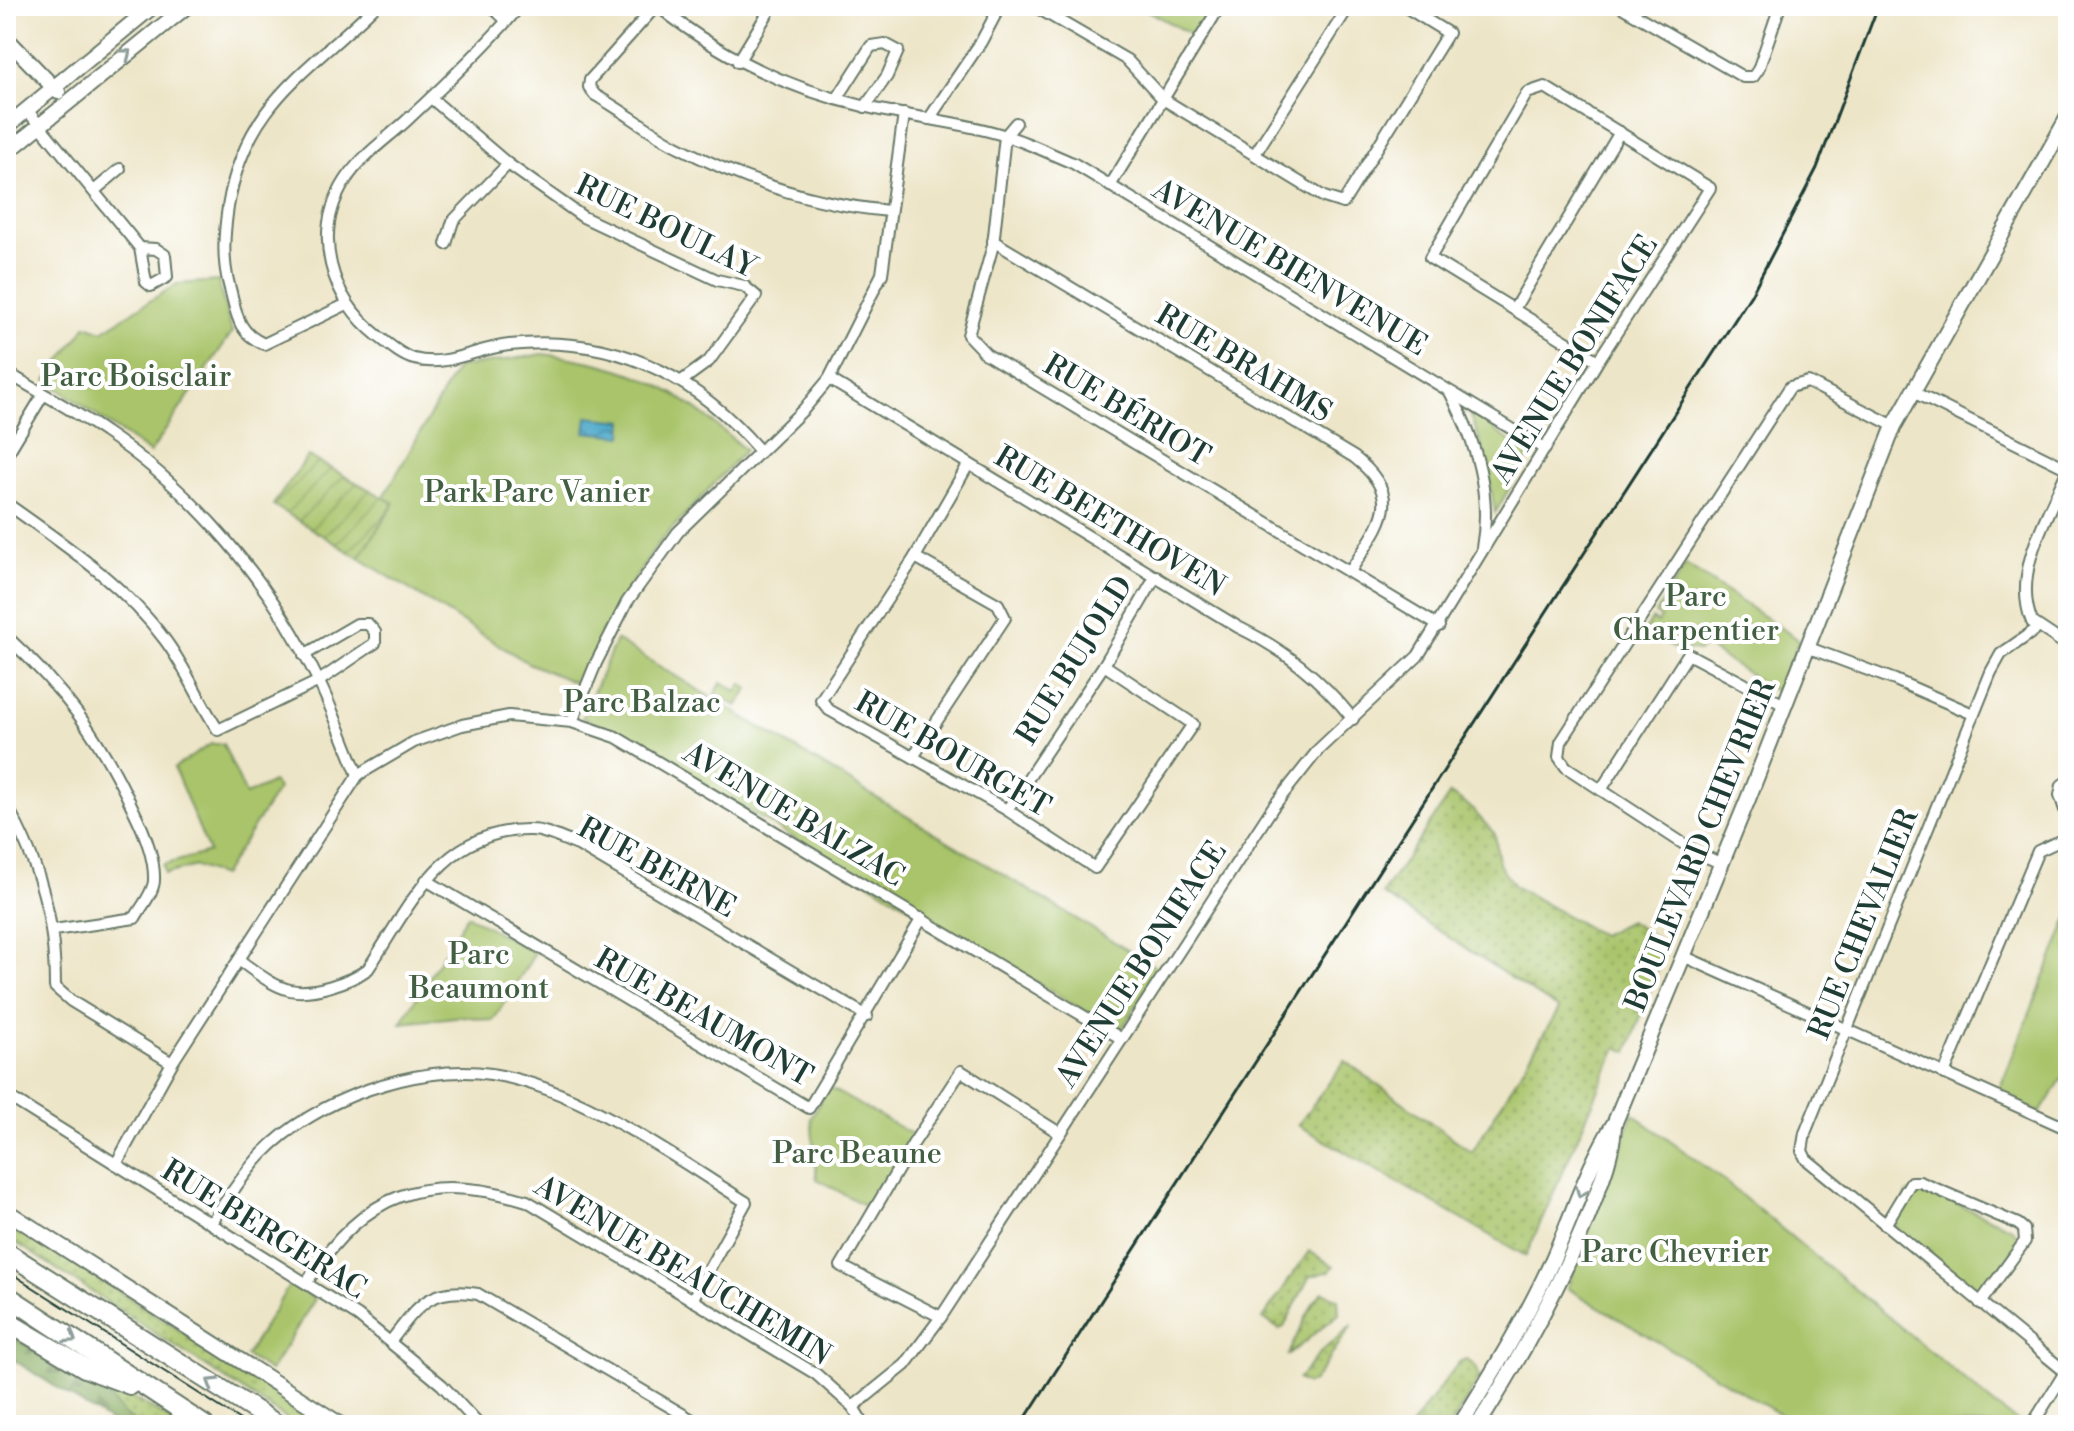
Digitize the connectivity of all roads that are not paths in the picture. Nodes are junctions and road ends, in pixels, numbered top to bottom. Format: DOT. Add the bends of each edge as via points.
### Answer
graph roads {
  1 [pos="153,6"];
  2 [pos="187,6"];
  3 [pos="375,6"];
  4 [pos="491,6"];
  5 [pos="520,6"];
  6 [pos="657,6"];
  7 [pos="772,6"];
  8 [pos="1000,6"];
  9 [pos="1034,6"];
  10 [pos="1220,6"];
  11 [pos="1349,6"];
  12 [pos="1404,6"];
  13 [pos="1620,6"];
  14 [pos="1780,6"];
  15 [pos="507,21"];
  16 [pos="6,38"];
  17 [pos="738,62"];
  18 [pos="54,87"];
  19 [pos="431,98"];
  20 [pos="837,99"];
  21 [pos="1163,99"];
  22 [pos="66,102"];
  23 [pos="865,107"];
  24 [pos="27,110"];
  25 [pos="904,114"];
  26 [pos="2068,117"];
  27 [pos="929,119"];
  28 [pos="1016,123"];
  29 [pos="41,124"];
  30 [pos="6,127"];
  31 [pos="1620,132"];
  32 [pos="1005,136"];
  33 [pos="6,153"];
  34 [pos="1255,154"];
  35 [pos="508,164"];
  36 [pos="120,169"];
  37 [pos="1110,186"];
  38 [pos="94,191"];
  39 [pos="889,211"];
  40 [pos="993,241"];
  41 [pos="446,244"];
  42 [pos="140,248"];
  43 [pos="345,305"];
  44 [pos="1514,309"];
  45 [pos="1598,361"];
  46 [pos="6,372"];
  47 [pos="829,379"];
  48 [pos="683,380"];
  49 [pos="1911,391"];
  50 [pos="1450,393"];
  51 [pos="43,395"];
  52 [pos="1894,426"];
  53 [pos="1545,449"];
  54 [pos="759,450"];
  55 [pos="6,456"];
  56 [pos="968,465"];
  57 [pos="2068,469"];
  58 [pos="6,503"];
  59 [pos="915,557"];
  60 [pos="1480,557"];
  61 [pos="1351,570"];
  62 [pos="1156,576"];
  63 [pos="1439,626"];
  64 [pos="2038,628"];
  65 [pos="6,636"];
  66 [pos="2068,646"];
  67 [pos="1809,648"];
  68 [pos="304,655"];
  69 [pos="1104,665"];
  70 [pos="319,681"];
  71 [pos="1786,706"];
  72 [pos="1973,714"];
  73 [pos="1353,719"];
  74 [pos="572,722"];
  75 [pos="913,757"];
  76 [pos="358,775"];
  77 [pos="2068,781"];
  78 [pos="1601,790"];
  79 [pos="6,804"];
  80 [pos="1007,810"];
  81 [pos="2068,819"];
  82 [pos="2068,837"];
  83 [pos="1722,864"];
  84 [pos="426,880"];
  85 [pos="922,918"];
  86 [pos="54,930"];
  87 [pos="1683,956"];
  88 [pos="240,961"];
  89 [pos="867,1016"];
  90 [pos="1846,1030"];
  91 [pos="1122,1039"];
  92 [pos="172,1063"];
  93 [pos="1944,1074"];
  94 [pos="6,1095"];
  95 [pos="1615,1122"];
  96 [pos="2068,1129"];
  97 [pos="1058,1132"];
  98 [pos="116,1164"];
  99 [pos="6,1211"];
  100 [pos="211,1223"];
  101 [pos="1885,1225"];
  102 [pos="6,1252"];
  103 [pos="307,1282"];
  104 [pos="6,1295"];
  105 [pos="692,1300"];
  106 [pos="1980,1303"];
  107 [pos="941,1317"];
  108 [pos="6,1321"];
  109 [pos="391,1341"];
  110 [pos="2067,1371"];
  111 [pos="162,1398"];
  112 [pos="853,1407"];
  113 [pos="204,1425"];
  114 [pos="278,1425"];
  115 [pos="341,1425"];
  116 [pos="479,1425"];
  117 [pos="701,1425"];
  118 [pos="864,1425"];
  119 [pos="1460,1425"];
  120 [pos="1478,1425"];
  121 [pos="2032,1425"];
  1 -- 18 [label="street"];
  22 -- 2 [label="street, one-way"];
  3 -- 43 [label="street" via="273,99 246,141 232,184 224,238 224,268 248,337 264,344"];
  4 -- 15 [label="street"];
  5 -- 15 [label="street"];
  6 -- 17 [label="street, AVENUE BIENVENUE"];
  6 -- 39 [label="street" via="590,80 595,95 670,142 768,187 841,207"];
  7 -- 17 [label="street"];
  8 -- 27 [label="street"];
  9 -- 21 [label="street" via="1127,60"];
  10 -- 21 [label="street"];
  11 -- 34 [label="street"];
  12 -- 34 [label="street" via="1448,33 1343,203 1324,197"];
  13 -- 14 [label="street" via="1743,77 1753,77 1758,70"];
  15 -- 19 [label="street"];
  16 -- 18 [label="street"];
  17 -- 20 [label="street, AVENUE BIENVENUE"];
  18 -- 22 [label="street"];
  18 -- 24 [label="street"];
  19 -- 35 [label="street, RUE BOULAY"];
  19 -- 43 [label="street" via="362,160 338,193 328,250"];
  20 -- 23 [label="street, AVENUE BIENVENUE"];
  20 -- 23 [label="street" via="871,46 885,44 898,51"];
  21 -- 34 [label="street"];
  21 -- 37 [label="street"];
  22 -- 29 [label="street"];
  23 -- 25 [label="street, AVENUE BIENVENUE"];
  24 -- 29 [label="street"];
  24 -- 30 [label="street"];
  25 -- 27 [label="street, AVENUE BIENVENUE"];
  25 -- 39 [label="street"];
  26 -- 49 [label="street, BOULEVARD CHEVRIER"];
  27 -- 32 [label="street, AVENUE BIENVENUE"];
  28 -- 32 [label="street"];
  29 -- 33 [label="street"];
  29 -- 38 [label="street"];
  31 -- 44 [label="street"];
  31 -- 44 [label="street" via="1545,87 1527,93 1519,105 1430,258"];
  31 -- 45 [label="street, AVENUE BONIFACE" via="1710,188"];
  32 -- 37 [label="street, AVENUE BIENVENUE" via="1073,163"];
  32 -- 40 [label="street, RUE BÉRIOT"];
  35 -- 41 [label="street" via="453,221"];
  35 -- 48 [label="street, RUE BOULAY" via="610,231 717,280 744,286 756,296 709,361"];
  36 -- 38 [label="street"];
  37 -- 50 [label="street, AVENUE BIENVENUE"];
  38 -- 42 [label="street"];
  39 -- 47 [label="street" via="882,274"];
  40 -- 61 [label="street, RUE BÉRIOT" via="968,335 986,354"];
  40 -- 61 [label="street, RUE BRAHMS" via="1377,475 1385,508"];
  43 -- 48 [label="street" via="363,325 413,359 444,361 508,345 567,346 652,365"];
  44 -- 45 [label="street"];
  45 -- 53 [label="street, AVENUE BONIFACE"];
  46 -- 51 [label="street"];
  47 -- 54 [label="street"];
  47 -- 56 [label="street, RUE BEETHOVEN"];
  48 -- 54 [label="street" via="731,416"];
  49 -- 52 [label="street, BOULEVARD CHEVRIER"];
  49 -- 57 [label="street"];
  50 -- 53 [label="street, AVENUE BIENVENUE"];
  50 -- 60 [label="street, AVENUE BONIFACE" via="1477,453 1484,487 1486,526"];
  51 -- 55 [label="street"];
  51 -- 68 [label="street" via="106,432 179,492 226,540 288,624"];
  52 -- 67 [label="street, BOULEVARD CHEVRIER"];
  52 -- 78 [label="street" via="1808,382 1790,387 1561,742 1559,757 1566,767"];
  53 -- 60 [label="street, AVENUE BONIFACE"];
  54 -- 74 [label="street" via="678,532 627,602"];
  56 -- 59 [label="street, RUE BOURGET"];
  56 -- 62 [label="street, RUE BEETHOVEN"];
  57 -- 64 [label="street" via="2024,579 2025,604"];
  58 -- 70 [label="street" via="85,559 131,603 164,639 218,730"];
  59 -- 75 [label="street" via="998,604 1005,618"];
  59 -- 75 [label="street, RUE BOURGET" via="821,700 829,710"];
  60 -- 63 [label="street, AVENUE BONIFACE"];
  61 -- 63 [label="street, RUE BÉRIOT"];
  62 -- 69 [label="street, RUE BUJOLD"];
  62 -- 73 [label="street, RUE BEETHOVEN" via="1280,648 1318,678"];
  63 -- 73 [label="street, AVENUE BONIFACE" via="1418,656"];
  64 -- 66 [label="street"];
  64 -- 72 [label="street, RUE CHEVALIER" via="2001,654"];
  65 -- 86 [label="street" via="65,694 94,732 142,827 152,866 154,883 135,918"];
  67 -- 71 [label="street, BOULEVARD CHEVRIER"];
  67 -- 72 [label="street"];
  68 -- 70 [label="street"];
  68 -- 70 [label="street" via="357,624 368,624 375,632 375,643"];
  69 -- 80 [label="street, RUE BUJOLD"];
  69 -- 80 [label="street, RUE BOURGET" via="1193,724 1095,868"];
  70 -- 76 [label="street"];
  71 -- 78 [label="street" via="1688,654"];
  71 -- 83 [label="street, BOULEVARD CHEVRIER"];
  72 -- 90 [label="street, RUE CHEVALIER"];
  73 -- 91 [label="street, AVENUE BONIFACE" via="1319,749 1273,807"];
  74 -- 76 [label="street, AVENUE BALZAC" via="509,716 462,725 414,742"];
  74 -- 85 [label="street, AVENUE BALZAC" via="616,737"];
  75 -- 80 [label="street, RUE BOURGET"];
  76 -- 88 [label="street, AVENUE BALZAC"];
  77 -- 81 [label="street" via="2060,795"];
  78 -- 83 [label="street"];
  79 -- 86 [label="street" via="37,866"];
  82 -- 93 [label="street" via="2038,851"];
  83 -- 87 [label="street, BOULEVARD CHEVRIER"];
  84 -- 88 [label="street, RUE BERNE" via="368,969 354,979 288,990"];
  84 -- 89 [label="street, RUE BERNE" via="467,843 533,830 578,845"];
  84 -- 89 [label="street, RUE BEAUMONT" via="809,1108"];
  85 -- 89 [label="street, RUE BEAUMONT"];
  85 -- 91 [label="street, AVENUE BALZAC"];
  86 -- 92 [label="street" via="55,987"];
  87 -- 90 [label="street"];
  87 -- 95 [label="street, BOULEVARD CHEVRIER"];
  88 -- 92 [label="street, AVENUE BALZAC"];
  90 -- 93 [label="street"];
  90 -- 101 [label="street, RUE CHEVALIER" via="1802,1151"];
  91 -- 97 [label="street, AVENUE BONIFACE"];
  92 -- 98 [label="street, AVENUE BALZAC"];
  93 -- 96 [label="street"];
  94 -- 98 [label="street, RUE BERGERAC"];
  95 -- 119 [label="street, BOULEVARD CHEVRIER, one-way" via="1598,1149 1546,1274"];
  95 -- 120 [label="street, BOULEVARD CHEVRIER" via="1612,1154 1568,1267"];
  97 -- 107 [label="street, AVENUE BONIFACE"];
  97 -- 107 [label="street" via="961,1071 913,1144 841,1266"];
  98 -- 100 [label="street, RUE BERGERAC"];
  99 -- 115 [label="street"];
  100 -- 103 [label="street, RUE BERGERAC"];
  100 -- 105 [label="street" via="262,1154 308,1117 398,1080 491,1074 609,1118 746,1202"];
  101 -- 106 [label="street, RUE CHEVALIER"];
  101 -- 106 [label="street" via="1911,1182 2018,1224 2025,1241"];
  114 -- 102 [label="highway, one-way"];
  103 -- 105 [label="street, AVENUE BEAUCHEMIN" via="354,1224 383,1202 409,1191 458,1186 527,1201"];
  103 -- 109 [label="street, RUE BERGERAC"];
  104 -- 111 [label="highway, one-way"];
  105 -- 112 [label="street, AVENUE BEAUCHEMIN" via="816,1374"];
  106 -- 110 [label="street, RUE CHEVALIER"];
  107 -- 112 [label="street, AVENUE BONIFACE" via="905,1365"];
  108 -- 111 [label="highway" via="85,1368"];
  109 -- 116 [label="street, RUE BERGERAC"];
  109 -- 117 [label="street" via="433,1295 453,1290 478,1294"];
  110 -- 121 [label="street"];
  111 -- 113 [label="highway"];
  112 -- 118 [label="street, AVENUE BEAUCHEMIN"];
}
